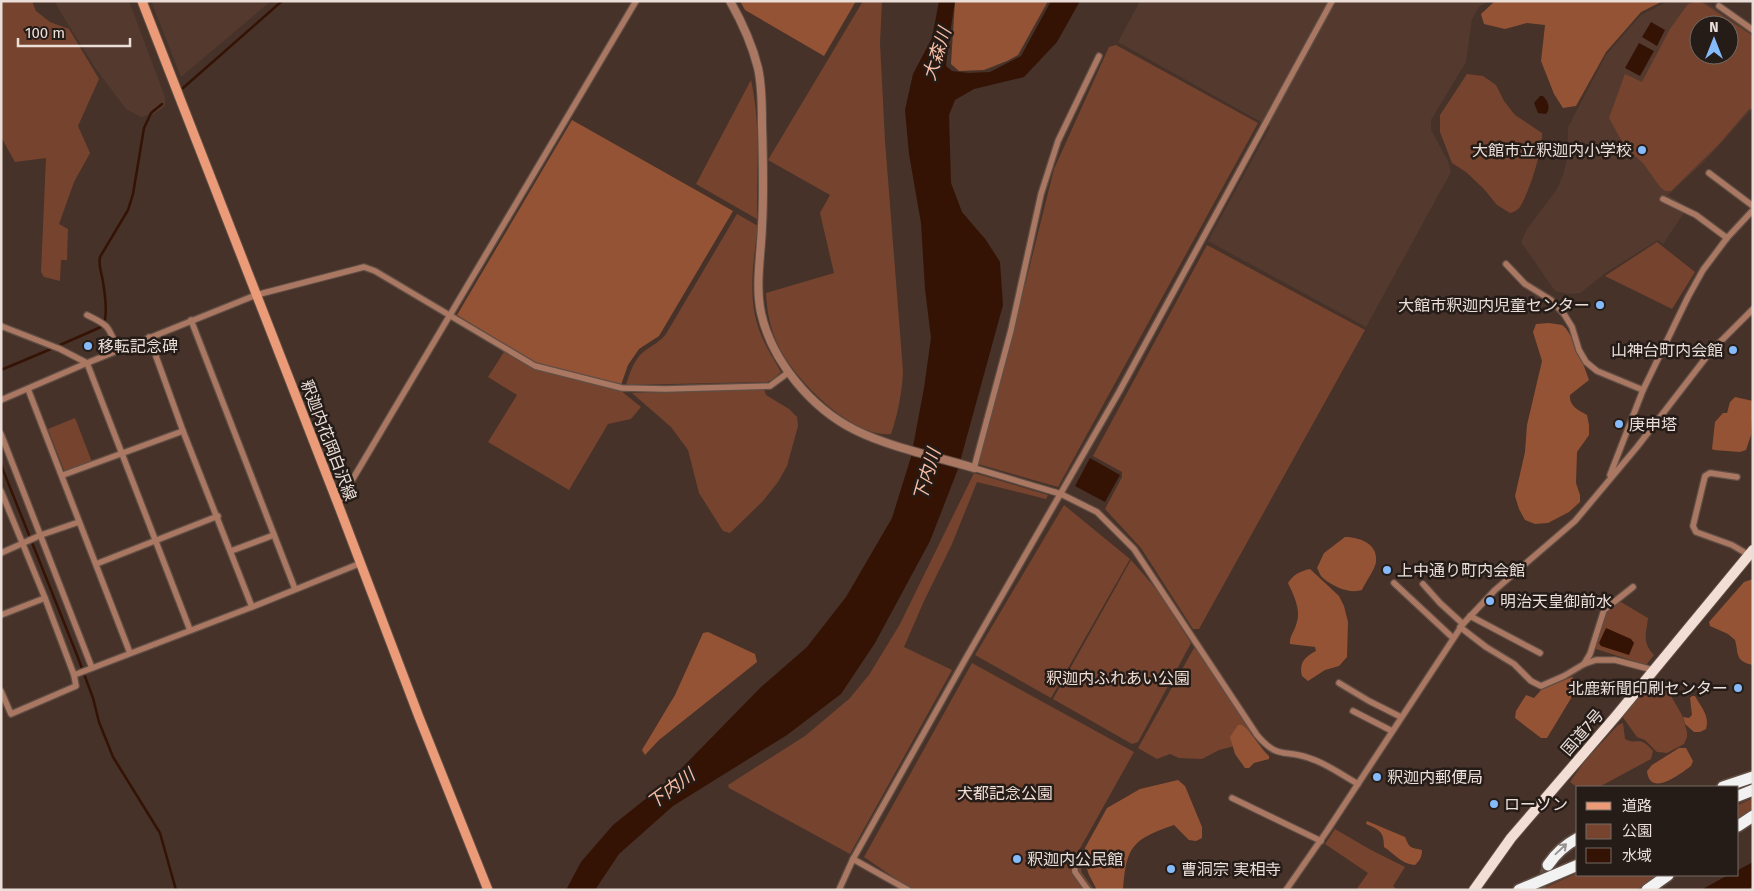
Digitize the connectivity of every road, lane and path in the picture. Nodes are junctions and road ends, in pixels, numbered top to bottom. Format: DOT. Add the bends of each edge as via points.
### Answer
graph roads {
  1 [pos="142,1"];
  2 [pos="636,1"];
  3 [pos="730,1"];
  4 [pos="1332,1"];
  5 [pos="1719,6"];
  6 [pos="1753,30"];
  7 [pos="1098,56"];
  8 [pos="1709,173"];
  9 [pos="1664,199"];
  10 [pos="1753,206"];
  11 [pos="1753,210"];
  12 [pos="1727,238"];
  13 [pos="1506,264"];
  14 [pos="256,295"];
  15 [pos="1753,309"];
  16 [pos="87,315"];
  17 [pos="450,316"];
  18 [pos="191,320"];
  19 [pos="1,326"];
  20 [pos="149,337"];
  21 [pos="118,350"];
  22 [pos="88,363"];
  23 [pos="788,372"];
  24 [pos="28,388"];
  25 [pos="1643,390"];
  26 [pos="1,400"];
  27 [pos="183,431"];
  28 [pos="1,434"];
  29 [pos="122,454"];
  30 [pos="974,468"];
  31 [pos="63,475"];
  32 [pos="1737,477"];
  33 [pos="1609,480"];
  34 [pos="1,490"];
  35 [pos="1061,494"];
  36 [pos="338,504"];
  37 [pos="218,516"];
  38 [pos="79,522"];
  39 [pos="274,535"];
  40 [pos="39,536"];
  41 [pos="155,541"];
  42 [pos="25,543"];
  43 [pos="231,551"];
  44 [pos="1,552"];
  45 [pos="1751,553"];
  46 [pos="361,563"];
  47 [pos="96,564"];
  48 [pos="1394,583"];
  49 [pos="1423,584"];
  50 [pos="1633,587"];
  51 [pos="295,589"];
  52 [pos="45,598"];
  53 [pos="252,607"];
  54 [pos="1,616"];
  55 [pos="1470,616"];
  56 [pos="1461,626"];
  57 [pos="190,630"];
  58 [pos="1453,638"];
  59 [pos="130,653"];
  60 [pos="1540,654"];
  61 [pos="1584,664"];
  62 [pos="91,668"];
  63 [pos="1653,670"];
  64 [pos="76,675"];
  65 [pos="1339,683"];
  66 [pos="1,691"];
  67 [pos="1353,711"];
  68 [pos="1401,716"];
  69 [pos="1392,731"];
  70 [pos="1753,777"];
  71 [pos="1358,784"];
  72 [pos="1726,786"];
  73 [pos="1753,790"];
  74 [pos="1739,796"];
  75 [pos="1232,798"];
  76 [pos="1753,816"];
  77 [pos="1739,825"];
  78 [pos="1576,839"];
  79 [pos="1321,841"];
  80 [pos="1074,856"];
  81 [pos="854,859"];
  82 [pos="1548,865"];
  83 [pos="1576,866"];
  84 [pos="1667,876"];
  85 [pos="488,890"];
  86 [pos="838,890"];
  87 [pos="908,890"];
  88 [pos="1088,890"];
  89 [pos="1286,890"];
  90 [pos="1474,890"];
  91 [pos="1519,890"];
  92 [pos="1647,890"];
  1 -- 14 [label="main road, 釈迦内花岡白沢線"];
  2 -- 17 [label="street"];
  3 -- 23 [label="street" via="751,45 761,93 764,162 758,294 767,334"];
  4 -- 35 [label="street"];
  5 -- 6 [label="street"];
  7 -- 30 [label="street" via="1058,141 1041,194 1011,330"];
  8 -- 10 [label="street"];
  9 -- 12 [label="street" via="1696,215"];
  11 -- 12 [label="street"];
  12 -- 25 [label="street" via="1688,297"];
  13 -- 25 [label="street" via="1525,284 1552,300 1564,314 1586,362 1597,371"];
  14 -- 17 [label="street" via="364,267"];
  14 -- 18 [label="street"];
  14 -- 36 [label="main road, 釈迦内花岡白沢線"];
  15 -- 33 [label="street" via="1711,351"];
  16 -- 21 [label="street" via="105,324"];
  17 -- 23 [label="street" via="535,366 622,388 770,386"];
  17 -- 36 [label="street"];
  18 -- 20 [label="street"];
  18 -- 39 [label="street"];
  19 -- 22 [label="street"];
  20 -- 21 [label="street"];
  20 -- 27 [label="street"];
  21 -- 22 [label="street"];
  22 -- 24 [label="street"];
  22 -- 29 [label="street"];
  23 -- 30 [label="street" via="817,405 855,430 896,446"];
  24 -- 26 [label="street"];
  24 -- 31 [label="street"];
  25 -- 33 [label="street"];
  27 -- 29 [label="street"];
  27 -- 37 [label="street"];
  28 -- 40 [label="street"];
  29 -- 31 [label="street"];
  29 -- 41 [label="street"];
  30 -- 35 [label="street"];
  31 -- 38 [label="street"];
  32 -- 45 [label="street" via="1710,473 1705,476 1693,526 1696,532"];
  33 -- 55 [label="street" via="1575,521 1495,590"];
  34 -- 42 [label="street"];
  35 -- 71 [label="street" via="1097,512 1134,549 1266,746 1282,753 1309,757"];
  35 -- 81 [label="street"];
  36 -- 46 [label="main road, 釈迦内花岡白沢線"];
  37 -- 41 [label="street"];
  37 -- 43 [label="street"];
  38 -- 40 [label="street"];
  38 -- 47 [label="street"];
  39 -- 43 [label="street"];
  39 -- 51 [label="street"];
  40 -- 42 [label="street"];
  40 -- 62 [label="street"];
  41 -- 47 [label="street"];
  41 -- 57 [label="street"];
  42 -- 44 [label="street"];
  42 -- 52 [label="street"];
  43 -- 53 [label="street"];
  45 -- 63 [label="highway, 国道7号"];
  46 -- 51 [label="street"];
  46 -- 85 [label="main road, 釈迦内花岡白沢線"];
  47 -- 59 [label="street"];
  48 -- 58 [label="street"];
  49 -- 56 [label="street"];
  50 -- 61 [label="street" via="1604,610"];
  51 -- 53 [label="street"];
  52 -- 54 [label="street"];
  52 -- 64 [label="street"];
  53 -- 57 [label="street"];
  55 -- 56 [label="street"];
  55 -- 60 [label="street"];
  56 -- 58 [label="street"];
  56 -- 61 [label="street" via="1541,686"];
  57 -- 59 [label="street"];
  58 -- 68 [label="street"];
  59 -- 62 [label="street"];
  61 -- 63 [label="street" via="1615,660"];
  62 -- 64 [label="street"];
  63 -- 90 [label="highway, 国道7号" via="1516,832"];
  64 -- 66 [label="street" via="76,686 11,714"];
  65 -- 68 [label="street"];
  67 -- 69 [label="street"];
  68 -- 69 [label="street"];
  69 -- 71 [label="street"];
  70 -- 72 [label="highway"];
  71 -- 79 [label="street"];
  73 -- 74 [label="highway"];
  75 -- 79 [label="street"];
  76 -- 77 [label="highway"];
  82 -- 78 [label="highway, one-way" via="1555,854"];
  79 -- 89 [label="street"];
  80 -- 88 [label="street" via="1075,872"];
  81 -- 86 [label="street"];
  81 -- 87 [label="street"];
  83 -- 91 [label="highway"];
  84 -- 92 [label="highway"];
}
